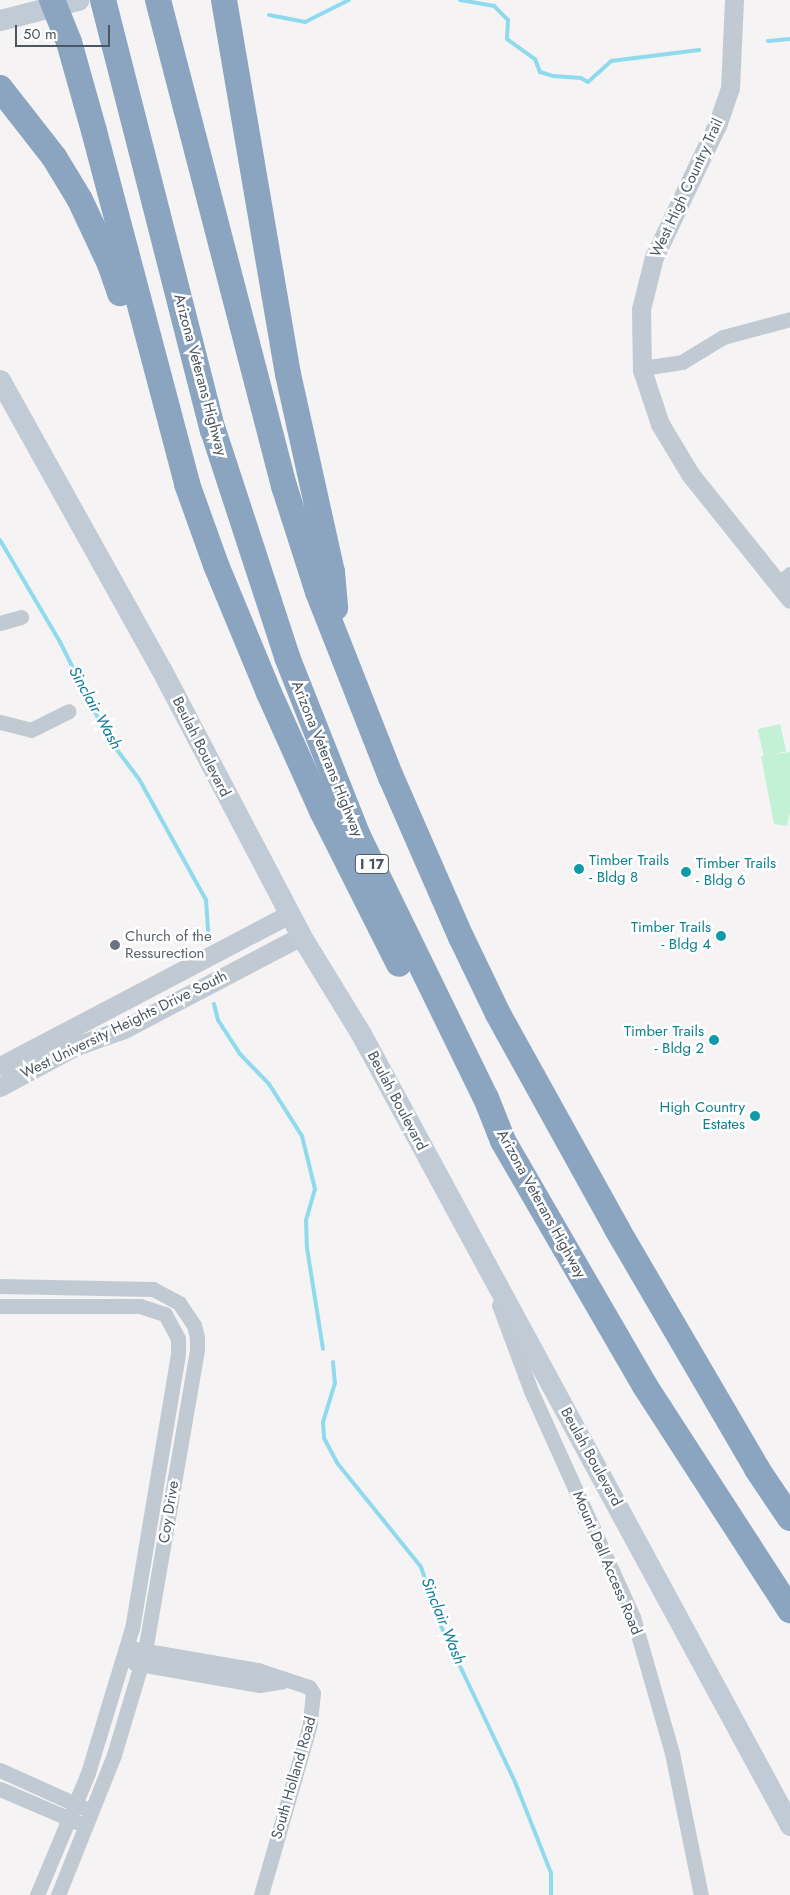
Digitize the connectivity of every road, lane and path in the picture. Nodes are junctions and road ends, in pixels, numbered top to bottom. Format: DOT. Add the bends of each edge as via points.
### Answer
graph roads {
  1 [pos="52,0"];
  2 [pos="78,0"];
  3 [pos="103,0"];
  4 [pos="158,0"];
  5 [pos="224,0"];
  6 [pos="734,0"];
  7 [pos="0,20"];
  8 [pos="0,88"];
  9 [pos="789,322"];
  10 [pos="642,368"];
  11 [pos="0,380"];
  12 [pos="164,403"];
  13 [pos="784,579"];
  14 [pos="790,599"];
  15 [pos="21,617"];
  16 [pos="0,623"];
  17 [pos="337,639"];
  18 [pos="69,711"];
  19 [pos="0,722"];
  20 [pos="290,914"];
  21 [pos="301,936"];
  22 [pos="0,1066"];
  23 [pos="0,1087"];
  24 [pos="503,1141"];
  25 [pos="474,1243"];
  26 [pos="0,1286"];
  27 [pos="173,1298"];
  28 [pos="0,1306"];
  29 [pos="165,1314"];
  30 [pos="790,1518"];
  31 [pos="790,1610"];
  32 [pos="125,1654"];
  33 [pos="144,1658"];
  34 [pos="0,1770"];
  35 [pos="0,1789"];
  36 [pos="76,1804"];
  37 [pos="92,1811"];
  38 [pos="70,1818"];
  39 [pos="790,1825"];
  40 [pos="86,1826"];
  41 [pos="37,1895"];
  42 [pos="58,1895"];
  43 [pos="261,1895"];
  44 [pos="701,1895"];
  1 -- 12 [label="highway" via="80,81"];
  2 -- 7 [label="main road"];
  3 -- 24 [label="highway, Arizona Veterans Highway / I 17" via="211,421 286,657 357,834 486,1098"];
  4 -- 17 [label="highway" via="284,486"];
  5 -- 17 [label="highway" via="288,374 332,572"];
  6 -- 10 [label="street, West High Country Trail" via="730,88 717,125 654,257 641,309"];
  8 -- 12 [label="highway" via="54,157 80,200 110,264 148,380"];
  9 -- 10 [label="street" via="723,337 682,362"];
  10 -- 13 [label="street, West High Country Trail" via="660,424 690,474"];
  11 -- 20 [label="main road, Beulah Boulevard" via="161,669"];
  12 -- 24 [label="highway" via="187,484 216,565 268,693 322,810 465,1088"];
  13 -- 14 [label="street, West High Country Trail"];
  15 -- 16 [label="street"];
  17 -- 30 [label="highway" via="391,778 460,937 498,1014 622,1237 757,1469"];
  18 -- 19 [label="street" via="31,730"];
  20 -- 21 [label="main road, Beulah Boulevard"];
  20 -- 22 [label="street, West University Heights Drive South"];
  21 -- 23 [label="street, West University Heights Drive South" via="124,1029 76,1046"];
  21 -- 25 [label="main road, Beulah Boulevard" via="360,1034"];
  24 -- 31 [label="highway, Arizona Veterans Highway / I 17" via="645,1386"];
  25 -- 39 [label="main road, Beulah Boulevard"];
  25 -- 44 [label="street, Mount Dell Access Road" via="531,1391 633,1617 670,1744"];
  26 -- 27 [label="street" via="140,1287"];
  27 -- 29 [label="street"];
  27 -- 33 [label="street, Coy Drive" via="194,1325 197,1350"];
  28 -- 29 [label="street" via="140,1306"];
  29 -- 32 [label="street, Coy Drive" via="178,1338 178,1354"];
  32 -- 33 [label="street, South Holland Road"];
  32 -- 36 [label="street, Coy Drive" via="94,1758"];
  33 -- 37 [label="street, Coy Drive" via="114,1755"];
  33 -- 43 [label="street, South Holland Road" via="258,1670 308,1687 313,1693 314,1707"];
  34 -- 36 [label="street"];
  35 -- 38 [label="street"];
  36 -- 37 [label="street"];
  36 -- 38 [label="street, Coy Drive"];
  37 -- 40 [label="street, Coy Drive"];
  38 -- 40 [label="street"];
  38 -- 41 [label="street, Coy Drive"];
  40 -- 42 [label="street, Coy Drive"];
}
